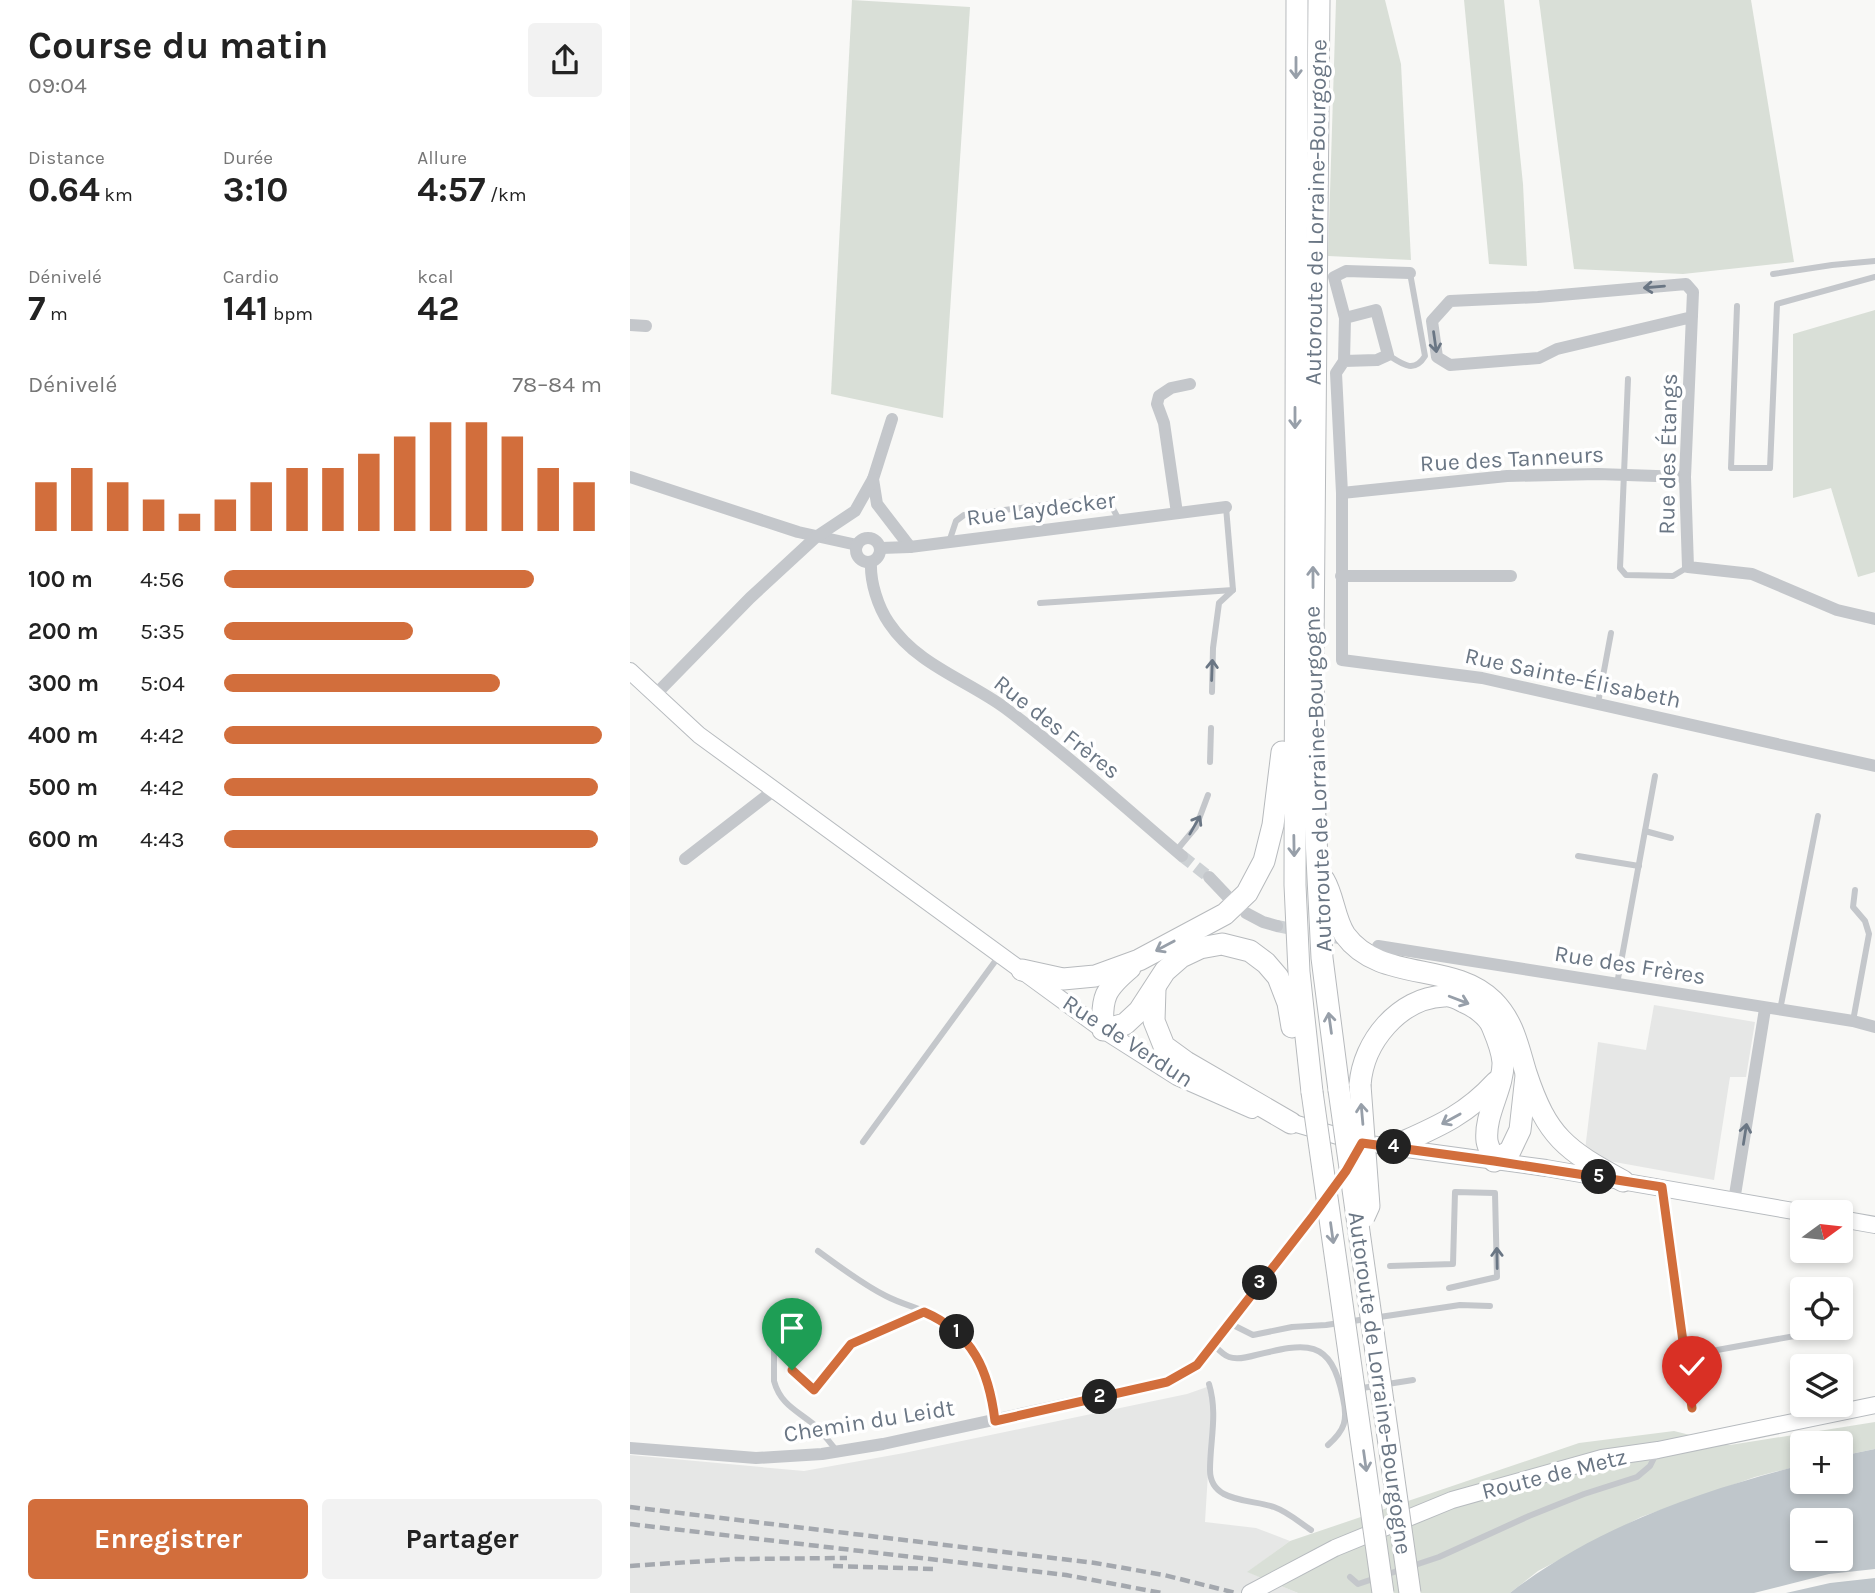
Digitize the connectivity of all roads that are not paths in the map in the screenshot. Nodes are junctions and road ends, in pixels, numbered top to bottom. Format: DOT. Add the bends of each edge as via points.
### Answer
graph roads {
  1 [pos="1297,0"];
  2 [pos="1319,0"];
  3 [pos="1875,261"];
  4 [pos="1410,273"];
  5 [pos="1773,274"];
  6 [pos="1875,277"];
  7 [pos="1737,306"];
  8 [pos="1692,317"];
  9 [pos="1345,318"];
  10 [pos="630,326"];
  11 [pos="646,326"];
  12 [pos="1388,355"];
  13 [pos="1345,361"];
  14 [pos="1628,379"];
  15 [pos="1191,384"];
  16 [pos="892,419"];
  17 [pos="1624,475"];
  18 [pos="630,477"];
  19 [pos="1685,477"];
  20 [pos="873,479"];
  21 [pos="1342,493"];
  22 [pos="1226,507"];
  23 [pos="1177,513"];
  24 [pos="1119,520"];
  25 [pos="816,537"];
  26 [pos="950,542"];
  27 [pos="857,545"];
  28 [pos="910,547"];
  29 [pos="880,548"];
  30 [pos="871,562"];
  31 [pos="1688,567"];
  32 [pos="1341,576"];
  33 [pos="1511,576"];
  34 [pos="1233,590"];
  35 [pos="1040,603"];
  36 [pos="1875,619"];
  37 [pos="1611,633"];
  38 [pos="1294,646"];
  39 [pos="630,671"];
  40 [pos="1212,692"];
  41 [pos="656,694"];
  42 [pos="1598,703"];
  43 [pos="1211,728"];
  44 [pos="1210,762"];
  45 [pos="1875,766"];
  46 [pos="1655,776"];
  47 [pos="774,791"];
  48 [pos="1208,796"];
  49 [pos="1818,816"];
  50 [pos="1645,831"];
  51 [pos="1671,838"];
  52 [pos="1179,854"];
  53 [pos="1578,856"];
  54 [pos="685,859"];
  55 [pos="1316,866"];
  56 [pos="1639,866"];
  57 [pos="1209,877"];
  58 [pos="1855,890"];
  59 [pos="1228,897"];
  60 [pos="1246,912"];
  61 [pos="1278,926"];
  62 [pos="1378,946"];
  63 [pos="1000,954"];
  64 [pos="1139,960"];
  65 [pos="1023,970"];
  66 [pos="1617,984"];
  67 [pos="1155,989"];
  68 [pos="1765,1009"];
  69 [pos="1780,1011"];
  70 [pos="1853,1021"];
  71 [pos="1875,1027"];
  72 [pos="1103,1030"];
  73 [pos="1526,1073"];
  74 [pos="1500,1077"];
  75 [pos="1349,1088"];
  76 [pos="1312,1093"];
  77 [pos="1291,1122"];
  78 [pos="1343,1139"];
  79 [pos="863,1142"];
  80 [pos="1362,1143"];
  81 [pos="1392,1147"];
  82 [pos="1494,1161"];
  83 [pos="1346,1171"];
  84 [pos="1623,1181"];
  85 [pos="1662,1187"];
  86 [pos="1734,1201"];
  87 [pos="1790,1210"];
  88 [pos="1853,1221"];
  89 [pos="1875,1224"];
  90 [pos="818,1251"];
  91 [pos="1390,1266"];
  92 [pos="1449,1288"];
  93 [pos="1490,1306"];
  94 [pos="924,1312"];
  95 [pos="774,1317"];
  96 [pos="1229,1323"];
  97 [pos="1790,1338"];
  98 [pos="1213,1344"];
  99 [pos="1684,1356"];
  100 [pos="792,1370"];
  101 [pos="1413,1380"];
  102 [pos="1209,1384"];
  103 [pos="1342,1391"];
  104 [pos="1875,1405"];
  105 [pos="1692,1408"];
  106 [pos="995,1421"];
  107 [pos="1328,1445"];
  108 [pos="630,1448"];
  109 [pos="1658,1450"];
  110 [pos="837,1451"];
  111 [pos="1311,1530"];
  112 [pos="1350,1577"];
  113 [pos="1250,1593"];
  114 [pos="1383,1593"];
  115 [pos="1410,1593"];
  1 -- 38 [label="highway, Autoroute de Lorraine-Bourgogne, one-way"];
  55 -- 2 [label="highway, Autoroute de Lorraine-Bourgogne, one-way" via="1313,644"];
  3 -- 5 [label="lane"];
  4 -- 9 [label="street" via="1346,271 1334,277"];
  4 -- 12 [label="lane" via="1424,356 1405,367"];
  6 -- 7 [label="lane" via="1777,304 1770,468 1731,468"];
  8 -- 8 [label="street, Rue des Étangs, one-way" via="1693,292 1686,284 1450,301 1433,321 1433,342 1437,357 1450,365 1539,358 1557,349"];
  8 -- 19 [label="street, Rue des Étangs"];
  9 -- 12 [label="street" via="1376,310"];
  9 -- 13 [label="street"];
  10 -- 11 [label="street"];
  12 -- 13 [label="street"];
  13 -- 21 [label="street" via="1336,373"];
  14 -- 17 [label="lane"];
  15 -- 23 [label="street" via="1164,391 1157,404"];
  16 -- 20 [label="street"];
  17 -- 19 [label="street, Rue des Tanneurs"];
  17 -- 21 [label="street, Rue des Tanneurs" via="1507,475"];
  17 -- 31 [label="lane" via="1620,568 1626,575 1673,576"];
  18 -- 25 [label="street"];
  19 -- 31 [label="street, Rue des Étangs"];
  20 -- 25 [label="street" via="855,511"];
  20 -- 28 [label="street" via="877,504"];
  21 -- 32 [label="street"];
  22 -- 23 [label="street, Rue Laydecker"];
  22 -- 34 [label="lane"];
  23 -- 24 [label="street, Rue Laydecker"];
  24 -- 26 [label="street, Rue Laydecker"];
  24 -- 26 [label="lane" via="1101,498 964,515 956,521"];
  25 -- 27 [label="street"];
  25 -- 41 [label="street"];
  26 -- 28 [label="street, Rue Laydecker"];
  27 -- 29 [label="street" via="870,538"];
  27 -- 30 [label="street" via="858,556"];
  28 -- 29 [label="street, Rue Laydecker"];
  29 -- 30 [label="street" via="878,559"];
  30 -- 52 [label="street, Rue des Frères" via="879,602 889,623 912,649 1003,707"];
  31 -- 36 [label="street" via="1752,574 1837,610"];
  32 -- 33 [label="street"];
  32 -- 42 [label="street, Rue Sainte-Élisabeth" via="1342,660 1482,678"];
  34 -- 35 [label="lane"];
  40 -- 34 [label="lane, one-way" via="1219,603"];
  37 -- 42 [label="lane"];
  38 -- 64 [label="highway, one-way" via="1273,825 1264,861 1247,893 1225,914"];
  38 -- 76 [label="highway, Autoroute de Lorraine-Bourgogne, one-way" via="1295,885"];
  39 -- 41 [label="main road, Rue de Verdun"];
  41 -- 47 [label="main road, Rue de Verdun" via="699,735"];
  42 -- 45 [label="street, Rue Sainte-Élisabeth"];
  43 -- 44 [label="lane"];
  46 -- 50 [label="lane"];
  47 -- 54 [label="street"];
  47 -- 63 [label="main road, Rue de Verdun"];
  52 -- 48 [label="lane, one-way"];
  49 -- 69 [label="lane"];
  50 -- 51 [label="lane"];
  50 -- 56 [label="lane"];
  53 -- 56 [label="lane"];
  55 -- 73 [label="highway" via="1345,935 1388,965 1472,984 1507,1018"];
  75 -- 55 [label="highway, Autoroute de Lorraine-Bourgogne, one-way" via="1322,958"];
  56 -- 66 [label="lane"];
  57 -- 59 [label="street"];
  58 -- 70 [label="lane" via="1853,907 1866,921 1869,934"];
  60 -- 61 [label="street"];
  62 -- 66 [label="street, Rue des Frères"];
  63 -- 65 [label="main road, Rue de Verdun"];
  63 -- 79 [label="lane"];
  64 -- 65 [label="highway" via="1095,976 1063,979"];
  64 -- 72 [label="highway" via="1111,984 1102,1002"];
  65 -- 72 [label="main road, Rue de Verdun"];
  66 -- 68 [label="street, Rue des Frères"];
  67 -- 72 [label="highway" via="1125,1024"];
  67 -- 76 [label="highway" via="1165,971 1200,948 1222,944 1250,951 1278,977"];
  67 -- 77 [label="highway" via="1154,1021 1164,1046"];
  68 -- 69 [label="street, Rue des Frères"];
  86 -- 68 [label="street, one-way"];
  69 -- 70 [label="street, Rue des Frères"];
  70 -- 71 [label="street, Rue des Frères"];
  72 -- 77 [label="main road, Rue de Verdun" via="1177,1077"];
  73 -- 82 [label="highway" via="1520,1130 1510,1151"];
  73 -- 84 [label="highway" via="1545,1120 1565,1146"];
  75 -- 74 [label="highway, one-way" via="1361,1072 1370,1045 1396,1015 1419,1000 1447,995 1470,1004 1490,1021 1501,1047"];
  74 -- 81 [label="highway, one-way" via="1479,1101 1455,1118"];
  74 -- 82 [label="highway" via="1487,1142"];
  115 -- 75 [label="highway, Autoroute de Lorraine-Bourgogne, one-way, bridge" via="1359,1228 1369,1206"];
  76 -- 114 [label="highway, Autoroute de Lorraine-Bourgogne, one-way, bridge"];
  77 -- 78 [label="main road, Rue de Verdun"];
  78 -- 80 [label="main road, Rue de Verdun"];
  78 -- 83 [label="street"];
  80 -- 81 [label="main road, Rue de Verdun"];
  80 -- 83 [label="street, Chemin du Leidt"];
  81 -- 82 [label="main road, Rue de Verdun"];
  82 -- 84 [label="main road, Rue de Verdun"];
  83 -- 96 [label="street, Chemin du Leidt"];
  84 -- 85 [label="main road, Rue de Verdun"];
  85 -- 86 [label="main road, Rue de Verdun"];
  85 -- 99 [label="street"];
  86 -- 87 [label="main road, Rue de Verdun"];
  88 -- 89 [label="main road"];
  90 -- 94 [label="lane" via="886,1296"];
  92 -- 91 [label="lane, one-way" via="1497,1276 1495,1193 1455,1192 1453,1264"];
  93 -- 96 [label="lane" via="1460,1305 1253,1335"];
  94 -- 100 [label="lane" via="851,1344 814,1390"];
  94 -- 106 [label="lane" via="963,1337 983,1367"];
  95 -- 110 [label="lane" via="776,1390 787,1406 818,1429"];
  96 -- 98 [label="street, Chemin du Leidt"];
  97 -- 99 [label="lane"];
  98 -- 103 [label="lane" via="1230,1357 1295,1346 1313,1348 1334,1367"];
  98 -- 106 [label="street, Chemin du Leidt" via="1197,1365 1167,1382"];
  99 -- 105 [label="street"];
  101 -- 103 [label="lane"];
  102 -- 111 [label="lane" via="1215,1408 1210,1473 1214,1488 1290,1514"];
  103 -- 107 [label="lane" via="1345,1424"];
  104 -- 109 [label="main road, Route de Metz"];
  106 -- 110 [label="street, Chemin du Leidt"];
  108 -- 110 [label="street, Chemin du Leidt" via="756,1458"];
  109 -- 112 [label="lane" via="1650,1466 1637,1477 1529,1516 1428,1561 1358,1584"];
  109 -- 113 [label="main road, Route de Metz" via="1602,1458 1452,1500 1335,1548"];
}
